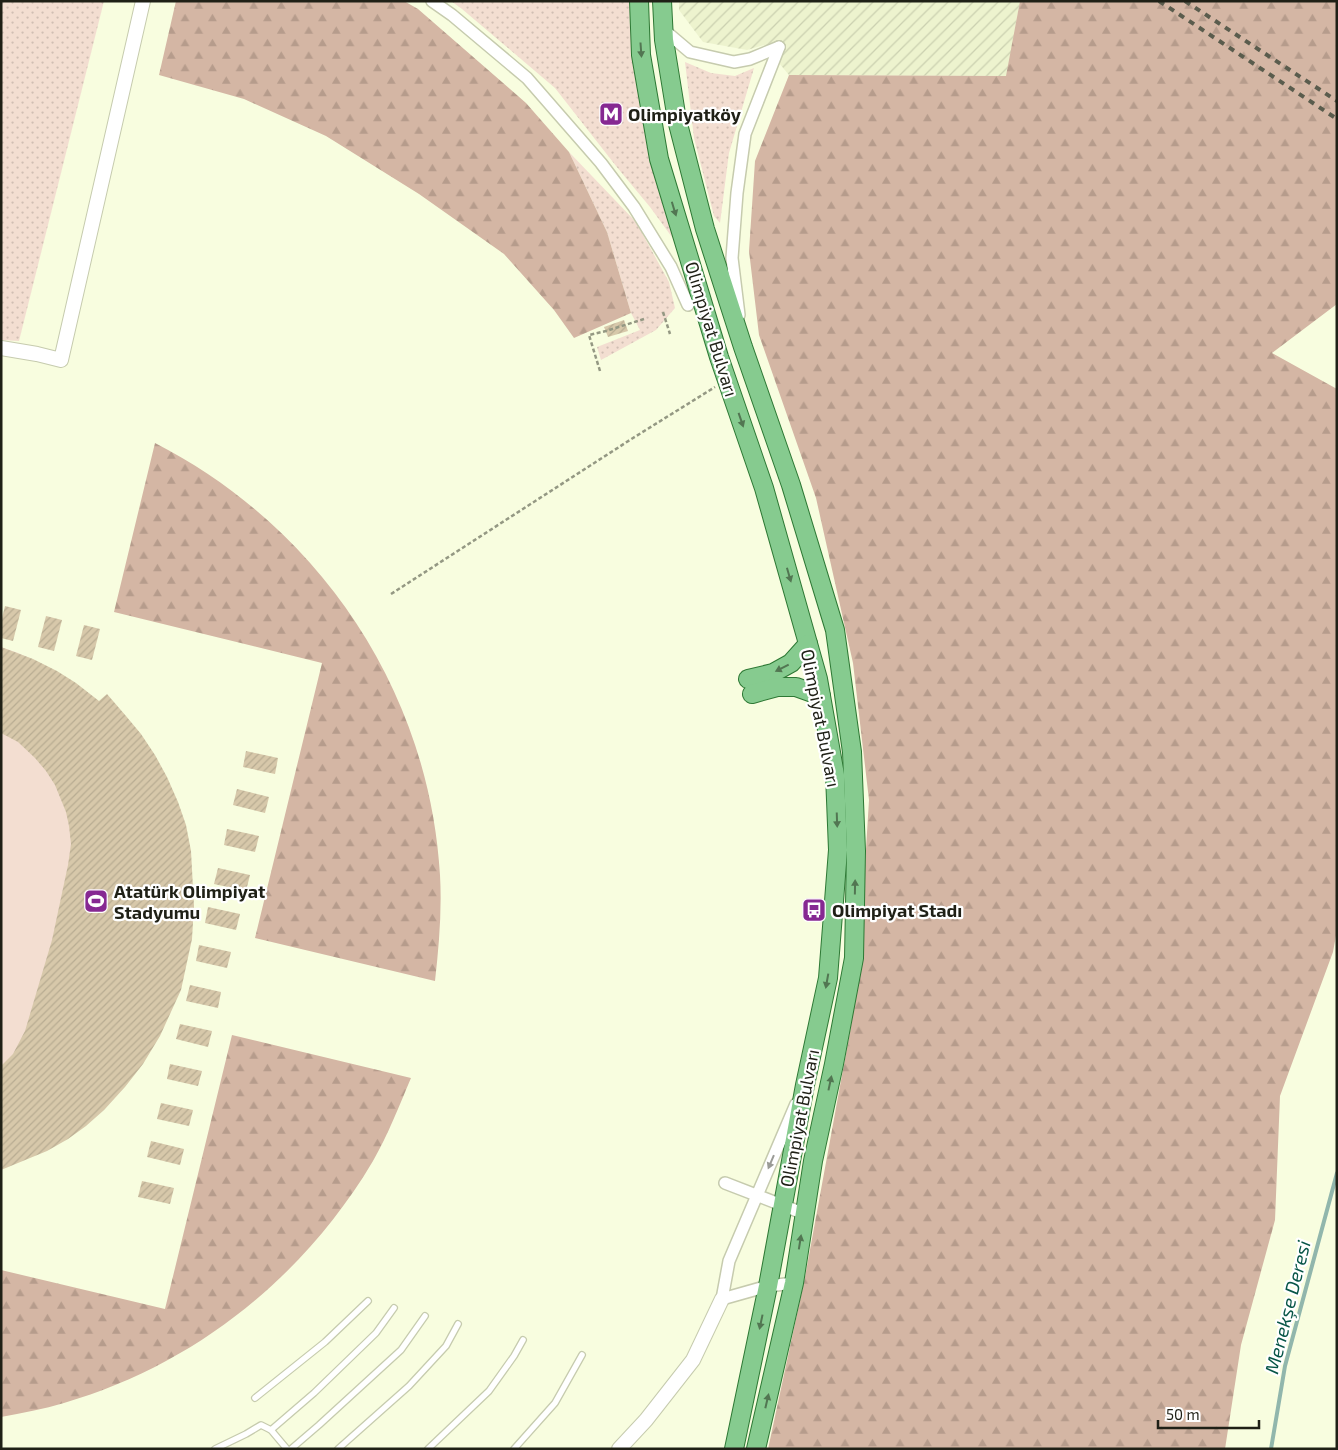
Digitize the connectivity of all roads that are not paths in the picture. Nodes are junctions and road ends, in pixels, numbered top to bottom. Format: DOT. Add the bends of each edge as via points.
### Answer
graph roads {
  1 [pos="143,1"];
  2 [pos="432,1"];
  3 [pos="639,1"];
  4 [pos="662,1"];
  5 [pos="664,30"];
  6 [pos="688,305"];
  7 [pos="743,347"];
  8 [pos="1,348"];
  9 [pos="808,644"];
  10 [pos="821,696"];
  11 [pos="805,1085"];
  12 [pos="725,1183"];
  13 [pos="757,1196"];
  14 [pos="783,1206"];
  15 [pos="805,1214"];
  16 [pos="794,1283"];
  17 [pos="768,1286"];
  18 [pos="722,1300"];
  19 [pos="368,1301"];
  20 [pos="394,1308"];
  21 [pos="425,1316"];
  22 [pos="458,1324"];
  23 [pos="523,1340"];
  24 [pos="582,1355"];
  25 [pos="255,1398"];
  26 [pos="271,1430"];
  27 [pos="215,1449"];
  28 [pos="287,1449"];
  29 [pos="291,1449"];
  30 [pos="338,1449"];
  31 [pos="428,1449"];
  32 [pos="514,1449"];
  33 [pos="620,1449"];
  34 [pos="734,1449"];
  35 [pos="756,1449"];
  1 -- 8 [label="street" via="61,360"];
  2 -- 6 [label="street" via="527,78 601,163 672,267"];
  3 -- 9 [label="main road, Olimpiyat Bulvarı, one-way" via="641,55 659,160 764,488"];
  4 -- 5 [label="main road, Olimpiyat Bulvarı"];
  5 -- 7 [label="main road, Olimpiyat Bulvarı" via="676,120 705,229"];
  5 -- 7 [label="street" via="690,52 734,62 750,59 779,46 745,134 737,193 732,258"];
  15 -- 7 [label="main road, Olimpiyat Bulvarı, one-way" via="854,958 856,851 852,752 834,630 791,485"];
  9 -- 10 [label="main road, Olimpiyat Bulvarı"];
  9 -- 10 [label="main road, one-way" via="791,663 750,686 796,687"];
  10 -- 11 [label="main road, Olimpiyat Bulvarı, one-way" via="835,775 838,850 828,978"];
  11 -- 13 [label="street, one-way"];
  11 -- 14 [label="main road, Olimpiyat Bulvarı"];
  12 -- 13 [label="street"];
  13 -- 14 [label="street"];
  13 -- 18 [label="street" via="729,1261"];
  14 -- 15 [label="street"];
  14 -- 17 [label="main road, Olimpiyat Bulvarı"];
  16 -- 15 [label="main road, Olimpiyat Bulvarı, one-way"];
  16 -- 17 [label="street"];
  35 -- 16 [label="main road, Olimpiyat Bulvarı, one-way"];
  17 -- 18 [label="street"];
  17 -- 34 [label="main road, Olimpiyat Bulvarı, one-way"];
  18 -- 33 [label="street" via="693,1360"];
  19 -- 25 [label="lane" via="325,1342"];
  20 -- 26 [label="lane" via="376,1333"];
  21 -- 29 [label="lane" via="401,1350"];
  22 -- 30 [label="lane" via="446,1346 408,1386"];
  23 -- 31 [label="lane" via="489,1391"];
  24 -- 32 [label="lane" via="555,1404"];
  26 -- 27 [label="lane" via="261,1425"];
  26 -- 28 [label="lane"];
}
